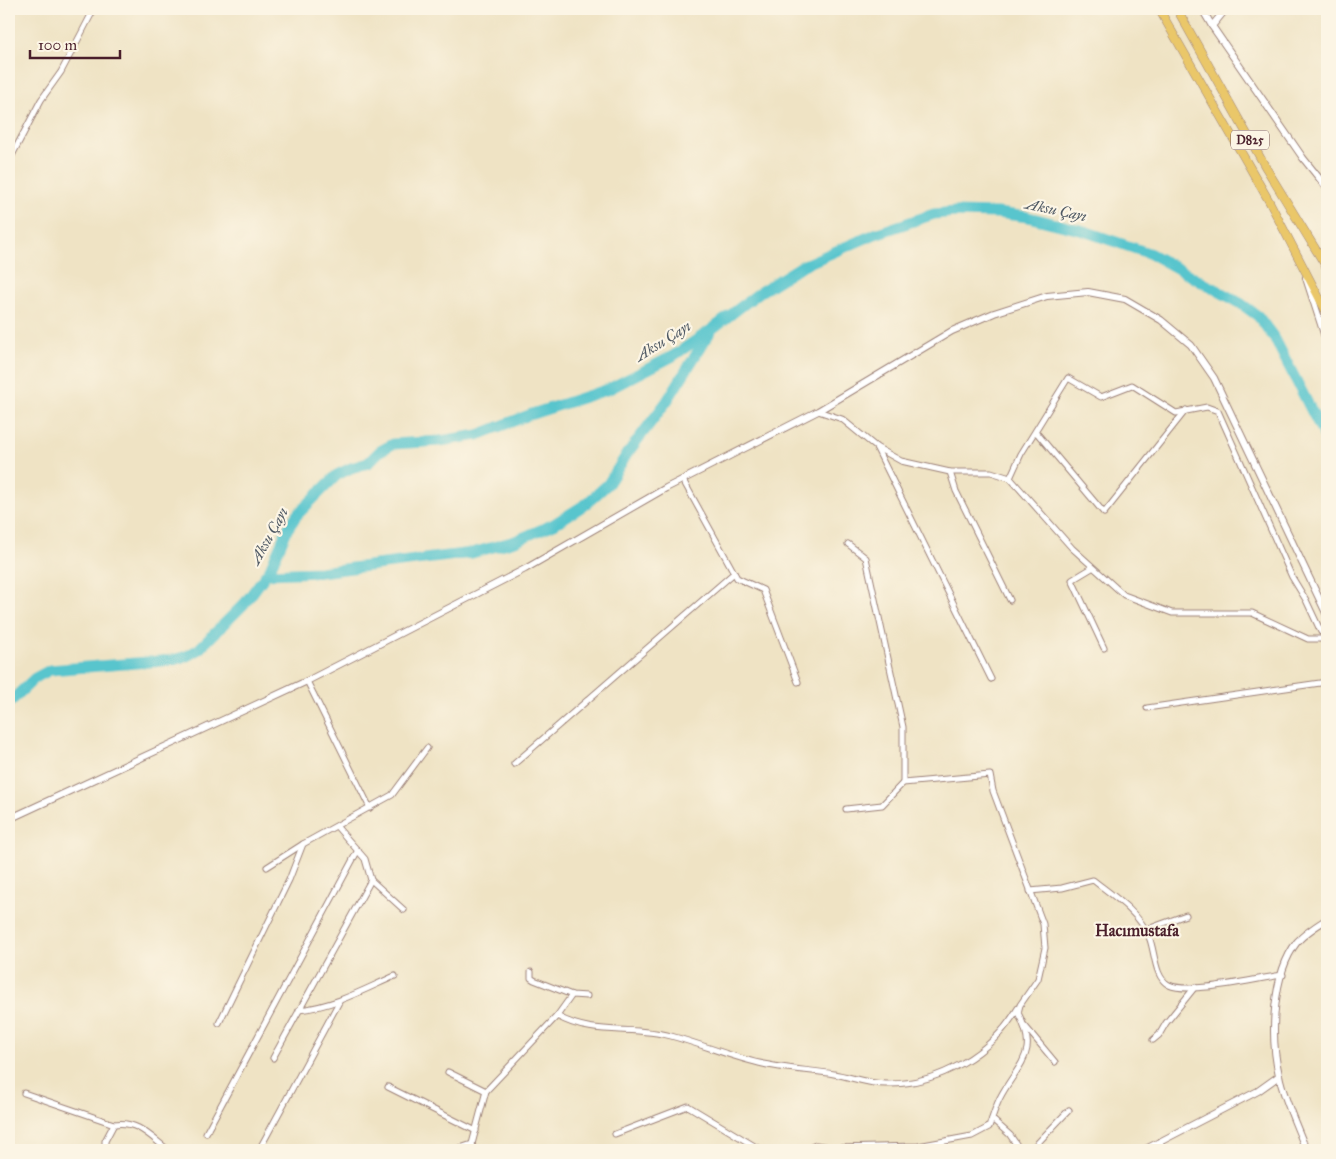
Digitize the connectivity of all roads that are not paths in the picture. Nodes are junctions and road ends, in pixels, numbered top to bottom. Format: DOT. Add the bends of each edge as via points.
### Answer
graph roads {
  1 [pos="94,9"];
  2 [pos="1159,9"];
  3 [pos="1177,9"];
  4 [pos="1202,9"];
  5 [pos="1226,9"];
  6 [pos="1212,26"];
  7 [pos="9,161"];
  8 [pos="1327,188"];
  9 [pos="1295,249"];
  10 [pos="1327,268"];
  11 [pos="1327,313"];
  12 [pos="1327,343"];
  13 [pos="1186,410"];
  14 [pos="818,411"];
  15 [pos="1036,432"];
  16 [pos="876,447"];
  17 [pos="950,472"];
  18 [pos="1010,478"];
  19 [pos="683,480"];
  20 [pos="848,544"];
  21 [pos="1092,568"];
  22 [pos="734,573"];
  23 [pos="1010,600"];
  24 [pos="1327,615"];
  25 [pos="1327,634"];
  26 [pos="1327,639"];
  27 [pos="1104,648"];
  28 [pos="992,679"];
  29 [pos="307,681"];
  30 [pos="798,682"];
  31 [pos="1327,682"];
  32 [pos="1147,708"];
  33 [pos="427,748"];
  34 [pos="514,764"];
  35 [pos="903,783"];
  36 [pos="370,808"];
  37 [pos="846,809"];
  38 [pos="9,819"];
  39 [pos="337,827"];
  40 [pos="303,844"];
  41 [pos="358,850"];
  42 [pos="267,867"];
  43 [pos="371,880"];
  44 [pos="1030,891"];
  45 [pos="404,910"];
  46 [pos="1186,915"];
  47 [pos="1327,919"];
  48 [pos="1145,930"];
  49 [pos="531,972"];
  50 [pos="1283,975"];
  51 [pos="396,976"];
  52 [pos="1195,987"];
  53 [pos="572,994"];
  54 [pos="588,996"];
  55 [pos="339,1002"];
  56 [pos="1020,1005"];
  57 [pos="299,1010"];
  58 [pos="557,1016"];
  59 [pos="219,1023"];
  60 [pos="1025,1026"];
  61 [pos="1153,1040"];
  62 [pos="273,1058"];
  63 [pos="1055,1062"];
  64 [pos="448,1072"];
  65 [pos="1279,1076"];
  66 [pos="388,1087"];
  67 [pos="486,1091"];
  68 [pos="24,1093"];
  69 [pos="1069,1110"];
  70 [pos="992,1119"];
  71 [pos="114,1124"];
  72 [pos="476,1131"];
  73 [pos="206,1133"];
  74 [pos="615,1134"];
  75 [pos="472,1144"];
  76 [pos="105,1150"];
  77 [pos="168,1150"];
  78 [pos="259,1150"];
  79 [pos="454,1150"];
  80 [pos="474,1150"];
  81 [pos="761,1150"];
  82 [pos="805,1150"];
  83 [pos="1020,1150"];
  84 [pos="1031,1150"];
  85 [pos="1144,1150"];
  86 [pos="1306,1150"];
  1 -- 7 [label="street"];
  2 -- 9 [label="highway"];
  3 -- 10 [label="highway, D825" via="1266,168"];
  4 -- 6 [label="street"];
  5 -- 6 [label="street"];
  6 -- 8 [label="street"];
  9 -- 11 [label="highway"];
  9 -- 12 [label="street"];
  13 -- 15 [label="street" via="1176,413 1132,385 1101,397 1068,378"];
  13 -- 15 [label="street" via="1104,513"];
  13 -- 25 [label="street" via="1207,407 1218,412 1292,577 1321,632"];
  14 -- 16 [label="street" via="842,419"];
  14 -- 19 [label="street"];
  14 -- 24 [label="street" via="952,331 994,313 1047,296 1088,292 1125,299 1161,320 1191,345 1214,378"];
  15 -- 18 [label="street"];
  16 -- 17 [label="street" via="901,462"];
  16 -- 28 [label="street"];
  17 -- 18 [label="street" via="991,472"];
  17 -- 23 [label="street" via="956,491"];
  18 -- 21 [label="street"];
  19 -- 22 [label="street"];
  19 -- 29 [label="street" via="525,569"];
  20 -- 35 [label="street" via="866,558 903,727"];
  21 -- 26 [label="street" via="1124,595 1172,613 1252,613 1308,639"];
  21 -- 27 [label="street" via="1072,580"];
  22 -- 30 [label="street" via="737,578 763,590"];
  22 -- 34 [label="street"];
  29 -- 36 [label="street"];
  29 -- 38 [label="street"];
  31 -- 32 [label="street"];
  33 -- 36 [label="street" via="392,795"];
  35 -- 37 [label="street" via="882,805"];
  35 -- 44 [label="street" via="990,775"];
  36 -- 39 [label="street"];
  39 -- 40 [label="street"];
  39 -- 41 [label="street"];
  40 -- 42 [label="street"];
  40 -- 59 [label="street" via="289,880"];
  41 -- 43 [label="street"];
  41 -- 73 [label="street"];
  43 -- 45 [label="street"];
  43 -- 57 [label="street"];
  44 -- 48 [label="street" via="1062,888 1093,880 1118,900"];
  44 -- 56 [label="street" via="1043,924 1045,948 1038,979"];
  46 -- 48 [label="street"];
  47 -- 50 [label="street" via="1296,943"];
  48 -- 52 [label="street" via="1161,978 1174,986"];
  49 -- 53 [label="street" via="534,980"];
  50 -- 52 [label="street"];
  50 -- 65 [label="street" via="1274,1013"];
  51 -- 55 [label="street"];
  52 -- 61 [label="street"];
  53 -- 54 [label="street"];
  53 -- 58 [label="street"];
  55 -- 57 [label="street"];
  55 -- 78 [label="street"];
  56 -- 58 [label="street" via="1010,1022 974,1057 947,1072 915,1082 885,1084 761,1064 644,1030 585,1028"];
  56 -- 60 [label="street" via="1018,1013"];
  57 -- 62 [label="street"];
  58 -- 67 [label="street"];
  60 -- 63 [label="street"];
  60 -- 70 [label="street" via="1028,1040 1026,1056 1001,1096"];
  64 -- 67 [label="street"];
  65 -- 85 [label="street"];
  65 -- 86 [label="street"];
  66 -- 72 [label="street"];
  67 -- 72 [label="street"];
  68 -- 71 [label="street"];
  69 -- 84 [label="street"];
  70 -- 82 [label="street" via="989,1126 972,1136 918,1146 838,1148 816,1145"];
  70 -- 83 [label="street" via="1010,1135"];
  71 -- 76 [label="street" via="105,1141"];
  71 -- 77 [label="street" via="135,1124"];
  72 -- 75 [label="street"];
  74 -- 81 [label="street" via="688,1106"];
  75 -- 79 [label="street"];
  75 -- 80 [label="street"];
}
